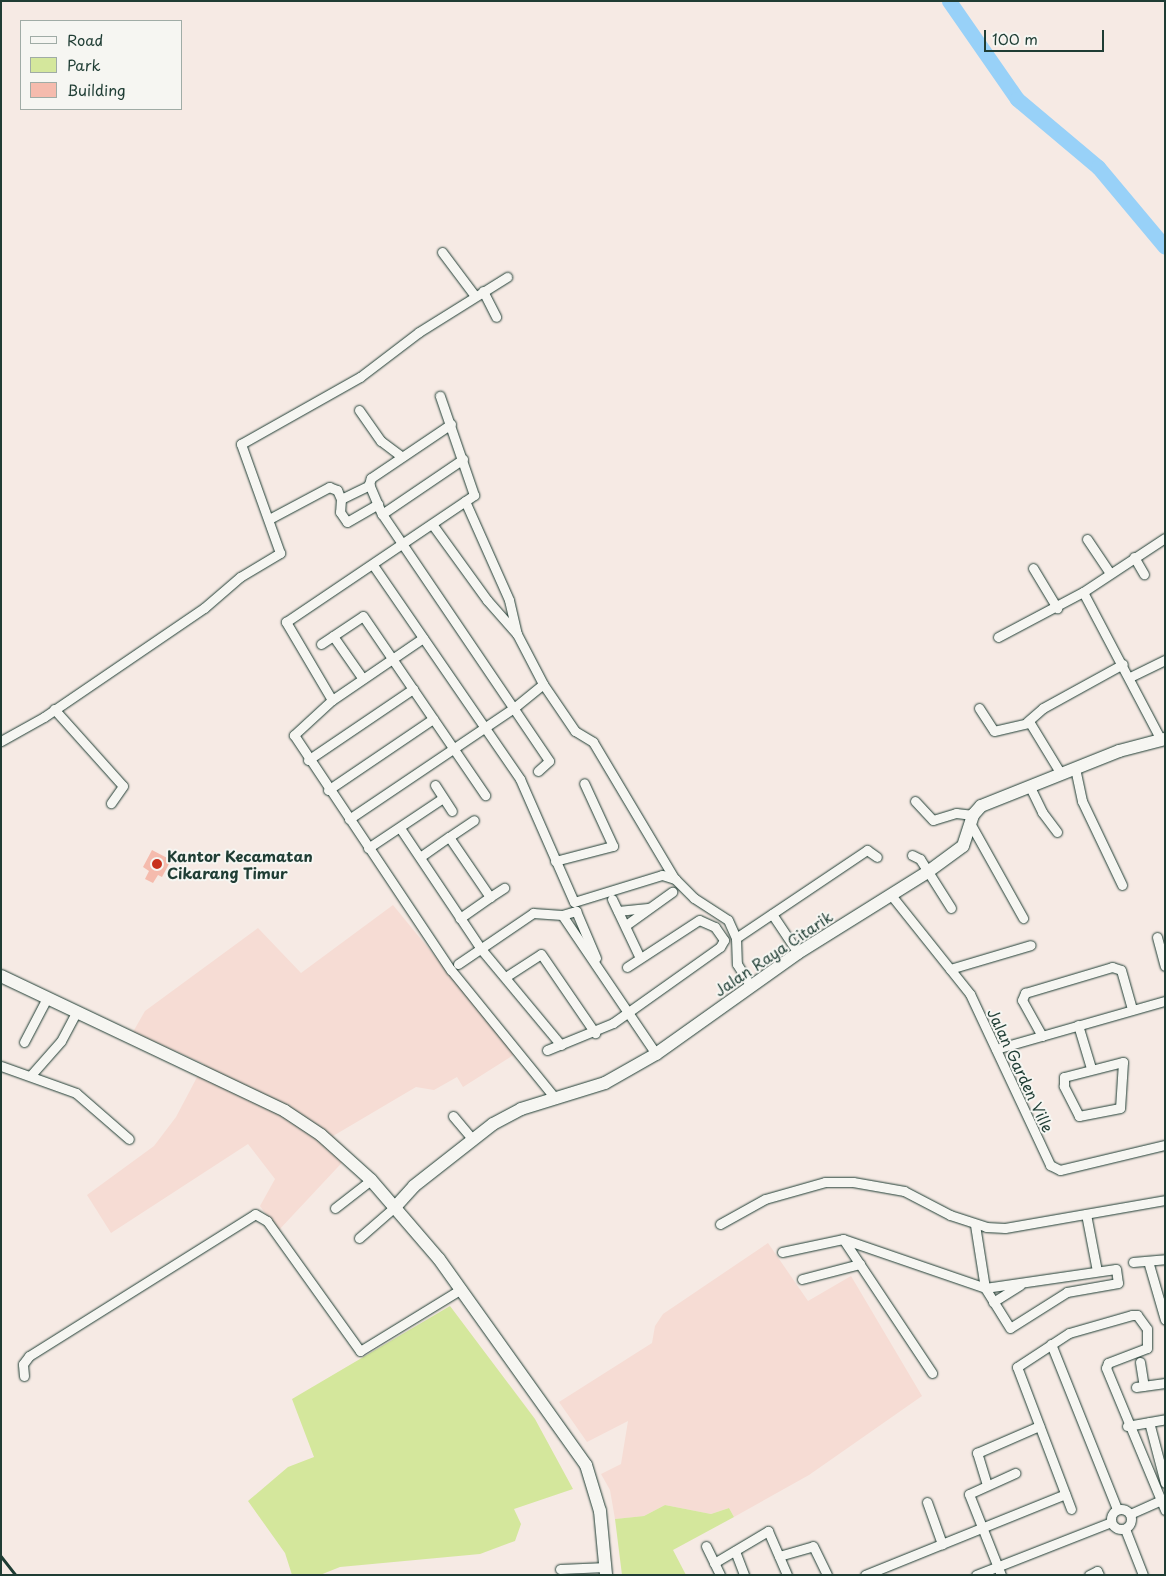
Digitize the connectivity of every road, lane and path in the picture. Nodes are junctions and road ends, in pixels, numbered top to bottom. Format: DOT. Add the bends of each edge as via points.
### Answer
graph roads {
  1 [pos="442,252"];
  2 [pos="507,276"];
  3 [pos="479,293"];
  4 [pos="496,317"];
  5 [pos="440,396"];
  6 [pos="359,410"];
  7 [pos="451,424"];
  8 [pos="402,457"];
  9 [pos="463,459"];
  10 [pos="370,485"];
  11 [pos="341,500"];
  12 [pos="465,501"];
  13 [pos="378,504"];
  14 [pos="382,514"];
  15 [pos="271,518"];
  16 [pos="432,524"];
  17 [pos="1165,538"];
  18 [pos="1087,539"];
  19 [pos="403,544"];
  20 [pos="1134,557"];
  21 [pos="373,565"];
  22 [pos="1034,568"];
  23 [pos="1109,572"];
  24 [pos="1144,574"];
  25 [pos="1083,592"];
  26 [pos="1057,608"];
  27 [pos="517,634"];
  28 [pos="333,636"];
  29 [pos="998,637"];
  30 [pos="423,638"];
  31 [pos="321,644"];
  32 [pos="392,658"];
  33 [pos="1165,660"];
  34 [pos="1123,664"];
  35 [pos="1130,677"];
  36 [pos="363,679"];
  37 [pos="543,684"];
  38 [pos="413,689"];
  39 [pos="332,700"];
  40 [pos="515,708"];
  41 [pos="979,708"];
  42 [pos="54,709"];
  43 [pos="433,719"];
  44 [pos="1027,722"];
  45 [pos="485,728"];
  46 [pos="1163,739"];
  47 [pos="1,741"];
  48 [pos="453,749"];
  49 [pos="308,760"];
  50 [pos="1076,768"];
  51 [pos="538,771"];
  52 [pos="1061,774"];
  53 [pos="584,783"];
  54 [pos="435,785"];
  55 [pos="1030,787"];
  56 [pos="328,790"];
  57 [pos="485,795"];
  58 [pos="443,798"];
  59 [pos="915,801"];
  60 [pos="111,803"];
  61 [pos="452,811"];
  62 [pos="349,819"];
  63 [pos="972,819"];
  64 [pos="474,820"];
  65 [pos="400,828"];
  66 [pos="1057,832"];
  67 [pos="449,837"];
  68 [pos="368,848"];
  69 [pos="912,856"];
  70 [pos="420,857"];
  71 [pos="878,858"];
  72 [pos="556,861"];
  73 [pos="929,871"];
  74 [pos="675,879"];
  75 [pos="1122,885"];
  76 [pos="504,888"];
  77 [pos="672,892"];
  78 [pos="891,895"];
  79 [pos="490,897"];
  80 [pos="612,899"];
  81 [pos="651,907"];
  82 [pos="951,908"];
  83 [pos="618,911"];
  84 [pos="772,914"];
  85 [pos="562,915"];
  86 [pos="460,918"];
  87 [pos="1023,918"];
  88 [pos="626,925"];
  89 [pos="1157,937"];
  90 [pos="736,938"];
  91 [pos="1031,944"];
  92 [pos="481,949"];
  93 [pos="798,953"];
  94 [pos="640,958"];
  95 [pos="458,964"];
  96 [pos="1165,966"];
  97 [pos="627,967"];
  98 [pos="950,968"];
  99 [pos="1,976"];
  100 [pos="507,976"];
  101 [pos="606,981"];
  102 [pos="750,986"];
  103 [pos="47,998"];
  104 [pos="1165,1001"];
  105 [pos="1132,1009"];
  106 [pos="77,1011"];
  107 [pos="628,1012"];
  108 [pos="1078,1025"];
  109 [pos="595,1033"];
  110 [pos="1042,1036"];
  111 [pos="24,1042"];
  112 [pos="561,1045"];
  113 [pos="548,1050"];
  114 [pos="996,1050"];
  115 [pos="656,1054"];
  116 [pos="1,1066"];
  117 [pos="1091,1068"];
  118 [pos="31,1075"];
  119 [pos="555,1098"];
  120 [pos="453,1116"];
  121 [pos="129,1140"];
  122 [pos="472,1140"];
  123 [pos="1165,1145"];
  124 [pos="372,1180"];
  125 [pos="1165,1200"];
  126 [pos="396,1205"];
  127 [pos="335,1208"];
  128 [pos="1086,1214"];
  129 [pos="720,1224"];
  130 [pos="975,1225"];
  131 [pos="359,1238"];
  132 [pos="843,1239"];
  133 [pos="782,1252"];
  134 [pos="1165,1259"];
  135 [pos="1148,1261"];
  136 [pos="1134,1262"];
  137 [pos="860,1264"];
  138 [pos="1097,1272"];
  139 [pos="802,1279"];
  140 [pos="1024,1282"];
  141 [pos="461,1288"];
  142 [pos="985,1288"];
  143 [pos="994,1302"];
  144 [pos="1165,1320"];
  145 [pos="1051,1344"];
  146 [pos="1140,1362"];
  147 [pos="932,1373"];
  148 [pos="24,1376"];
  149 [pos="1165,1383"];
  150 [pos="1165,1419"];
  151 [pos="1149,1422"];
  152 [pos="1039,1426"];
  153 [pos="1127,1426"];
  154 [pos="1016,1473"];
  155 [pos="1165,1482"];
  156 [pos="987,1485"];
  157 [pos="1065,1494"];
  158 [pos="1161,1500"];
  159 [pos="928,1502"];
  160 [pos="1071,1509"];
  161 [pos="1117,1509"];
  162 [pos="1165,1510"];
  163 [pos="1130,1514"];
  164 [pos="1111,1522"];
  165 [pos="980,1527"];
  166 [pos="1125,1528"];
  167 [pos="942,1544"];
  168 [pos="706,1546"];
  169 [pos="735,1551"];
  170 [pos="779,1556"];
  171 [pos="714,1563"];
  172 [pos="560,1569"];
  173 [pos="606,1571"];
  174 [pos="999,1571"];
  175 [pos="871,1574"];
  176 [pos="720,1575"];
  177 [pos="744,1575"];
  178 [pos="787,1575"];
  179 [pos="827,1575"];
  180 [pos="976,1575"];
  181 [pos="1143,1575"];
  1 -- 3 [label="street"];
  2 -- 3 [label="street"];
  3 -- 4 [label="street"];
  3 -- 15 [label="street" via="419,332 360,377 241,444"];
  5 -- 7 [label="street"];
  6 -- 8 [label="street" via="381,441"];
  7 -- 8 [label="street"];
  7 -- 9 [label="street"];
  8 -- 10 [label="street" via="371,478"];
  9 -- 12 [label="street" via="475,492"];
  9 -- 14 [label="street"];
  10 -- 11 [label="street"];
  10 -- 13 [label="street"];
  11 -- 13 [label="street" via="340,512 347,522"];
  11 -- 15 [label="street" via="337,490 329,487"];
  12 -- 16 [label="street"];
  12 -- 27 [label="street" via="509,600"];
  13 -- 14 [label="street"];
  14 -- 19 [label="street"];
  15 -- 42 [label="street" via="281,549 278,556 247,572 204,608"];
  16 -- 19 [label="street"];
  16 -- 27 [label="street" via="487,600"];
  17 -- 20 [label="street"];
  18 -- 23 [label="street"];
  19 -- 21 [label="street"];
  19 -- 40 [label="street"];
  20 -- 23 [label="street"];
  20 -- 24 [label="street"];
  21 -- 30 [label="street"];
  21 -- 39 [label="street" via="286,622"];
  22 -- 26 [label="street"];
  23 -- 25 [label="street"];
  25 -- 26 [label="street"];
  25 -- 34 [label="street"];
  26 -- 29 [label="street"];
  27 -- 37 [label="street"];
  28 -- 31 [label="street"];
  28 -- 32 [label="street" via="363,616"];
  28 -- 36 [label="street"];
  30 -- 32 [label="street"];
  30 -- 45 [label="street"];
  32 -- 36 [label="street"];
  32 -- 38 [label="street"];
  33 -- 35 [label="street"];
  34 -- 35 [label="street"];
  34 -- 44 [label="street" via="1043,708"];
  35 -- 46 [label="street"];
  36 -- 39 [label="street"];
  37 -- 40 [label="street"];
  37 -- 74 [label="street" via="575,731 593,742"];
  38 -- 43 [label="street"];
  38 -- 49 [label="street"];
  39 -- 49 [label="street" via="294,731"];
  40 -- 45 [label="street"];
  40 -- 51 [label="street" via="549,761"];
  41 -- 44 [label="street" via="994,731"];
  42 -- 47 [label="street"];
  42 -- 60 [label="street" via="123,786"];
  43 -- 48 [label="street"];
  43 -- 56 [label="street"];
  44 -- 52 [label="street" via="1038,732"];
  45 -- 48 [label="street"];
  45 -- 72 [label="street" via="520,779"];
  46 -- 50 [label="street"];
  48 -- 57 [label="street"];
  48 -- 62 [label="street"];
  49 -- 56 [label="street"];
  50 -- 52 [label="street"];
  50 -- 75 [label="street" via="1082,801"];
  52 -- 55 [label="street"];
  53 -- 72 [label="street" via="613,846"];
  54 -- 58 [label="street"];
  55 -- 63 [label="street" via="993,800"];
  55 -- 66 [label="street" via="1042,812"];
  56 -- 62 [label="street"];
  58 -- 61 [label="street"];
  58 -- 65 [label="street"];
  59 -- 63 [label="street" via="933,820 964,812"];
  62 -- 68 [label="street"];
  63 -- 73 [label="street, Jalan Raya Citarik" via="963,846"];
  63 -- 87 [label="street"];
  64 -- 67 [label="street"];
  65 -- 68 [label="street"];
  65 -- 70 [label="street"];
  67 -- 70 [label="street"];
  67 -- 79 [label="street"];
  68 -- 119 [label="street" via="451,970"];
  69 -- 73 [label="street" via="920,859"];
  70 -- 86 [label="street"];
  71 -- 84 [label="street" via="867,850"];
  72 -- 74 [label="street" via="576,903 662,875"];
  73 -- 78 [label="street, Jalan Raya Citarik"];
  73 -- 82 [label="street"];
  74 -- 90 [label="street" via="694,898 728,920"];
  76 -- 79 [label="street"];
  77 -- 81 [label="street"];
  78 -- 93 [label="street, Jalan Raya Citarik"];
  78 -- 98 [label="street, Jalan Garden Ville"];
  79 -- 86 [label="street"];
  80 -- 83 [label="street"];
  81 -- 83 [label="street"];
  81 -- 88 [label="street"];
  83 -- 88 [label="street"];
  84 -- 90 [label="street"];
  84 -- 93 [label="street"];
  85 -- 92 [label="street" via="533,913"];
  85 -- 101 [label="street"];
  85 -- 101 [label="street" via="576,911"];
  86 -- 92 [label="street"];
  88 -- 94 [label="street"];
  89 -- 96 [label="street"];
  90 -- 102 [label="street" via="737,964"];
  91 -- 98 [label="street"];
  92 -- 95 [label="street"];
  92 -- 100 [label="street"];
  93 -- 102 [label="street, Jalan Raya Citarik"];
  94 -- 97 [label="street"];
  94 -- 107 [label="street" via="699,920 715,927 724,940 720,947"];
  98 -- 114 [label="street, Jalan Garden Ville" via="970,994"];
  99 -- 103 [label="street"];
  100 -- 109 [label="street" via="541,954"];
  100 -- 112 [label="street"];
  101 -- 107 [label="street"];
  102 -- 115 [label="street, Jalan Raya Citarik"];
  103 -- 106 [label="street"];
  103 -- 111 [label="street"];
  104 -- 105 [label="street"];
  105 -- 108 [label="street"];
  105 -- 110 [label="street" via="1121,970 1112,967 1025,993 1022,1000"];
  106 -- 118 [label="street" via="60,1041"];
  106 -- 124 [label="street" via="285,1111 321,1135"];
  107 -- 109 [label="street"];
  107 -- 115 [label="street"];
  108 -- 110 [label="street"];
  108 -- 117 [label="street"];
  109 -- 112 [label="street"];
  110 -- 114 [label="street"];
  112 -- 113 [label="street"];
  114 -- 123 [label="street, Jalan Garden Ville" via="1054,1169"];
  115 -- 119 [label="street, Jalan Raya Citarik" via="605,1083"];
  116 -- 118 [label="street"];
  117 -- 117 [label="street" via="1124,1062 1123,1102 1117,1110 1082,1117 1074,1108 1063,1079"];
  118 -- 121 [label="street" via="76,1093"];
  119 -- 122 [label="street, Jalan Raya Citarik" via="507,1116"];
  120 -- 122 [label="street"];
  122 -- 126 [label="street, Jalan Raya Citarik" via="414,1186"];
  124 -- 126 [label="street"];
  124 -- 127 [label="street"];
  125 -- 128 [label="street"];
  126 -- 131 [label="street"];
  126 -- 141 [label="street"];
  128 -- 130 [label="street" via="1005,1228"];
  128 -- 138 [label="street"];
  129 -- 130 [label="street" via="765,1199 796,1188 853,1182 904,1191"];
  130 -- 142 [label="street"];
  132 -- 133 [label="street"];
  132 -- 137 [label="street"];
  132 -- 142 [label="street"];
  134 -- 135 [label="street"];
  135 -- 136 [label="street"];
  135 -- 144 [label="street"];
  137 -- 139 [label="street"];
  137 -- 147 [label="street"];
  138 -- 140 [label="street"];
  138 -- 143 [label="street" via="1116,1269 1118,1283 1067,1292 1010,1328"];
  140 -- 142 [label="street"];
  140 -- 143 [label="street"];
  141 -- 148 [label="street" via="360,1351 267,1221 255,1214 29,1356 23,1364"];
  141 -- 173 [label="street" via="586,1465 597,1497"];
  142 -- 143 [label="street"];
  145 -- 152 [label="street" via="1017,1367"];
  145 -- 153 [label="street" via="1086,1327 1132,1315 1139,1317 1147,1329 1147,1348 1108,1363 1106,1368"];
  145 -- 161 [label="street"];
  146 -- 149 [label="street" via="1140,1386"];
  150 -- 151 [label="street"];
  151 -- 153 [label="street"];
  151 -- 155 [label="street"];
  152 -- 156 [label="street" via="977,1453"];
  152 -- 157 [label="street"];
  153 -- 158 [label="street"];
  154 -- 156 [label="street"];
  156 -- 165 [label="street" via="969,1494"];
  157 -- 160 [label="street"];
  157 -- 165 [label="street"];
  158 -- 162 [label="street"];
  158 -- 163 [label="street"];
  159 -- 167 [label="street"];
  161 -- 163 [label="street"];
  161 -- 164 [label="street" via="1111,1514"];
  163 -- 166 [label="street" via="1131,1521"];
  164 -- 166 [label="street" via="1116,1528"];
  164 -- 174 [label="street"];
  165 -- 167 [label="street"];
  165 -- 174 [label="street"];
  166 -- 181 [label="street"];
  167 -- 175 [label="street"];
  168 -- 171 [label="street"];
  169 -- 170 [label="street" via="768,1531"];
  169 -- 171 [label="street"];
  169 -- 177 [label="street"];
  170 -- 178 [label="street"];
  170 -- 179 [label="street" via="813,1546"];
  171 -- 176 [label="street"];
  172 -- 173 [label="street"];
  174 -- 180 [label="street"];
}
